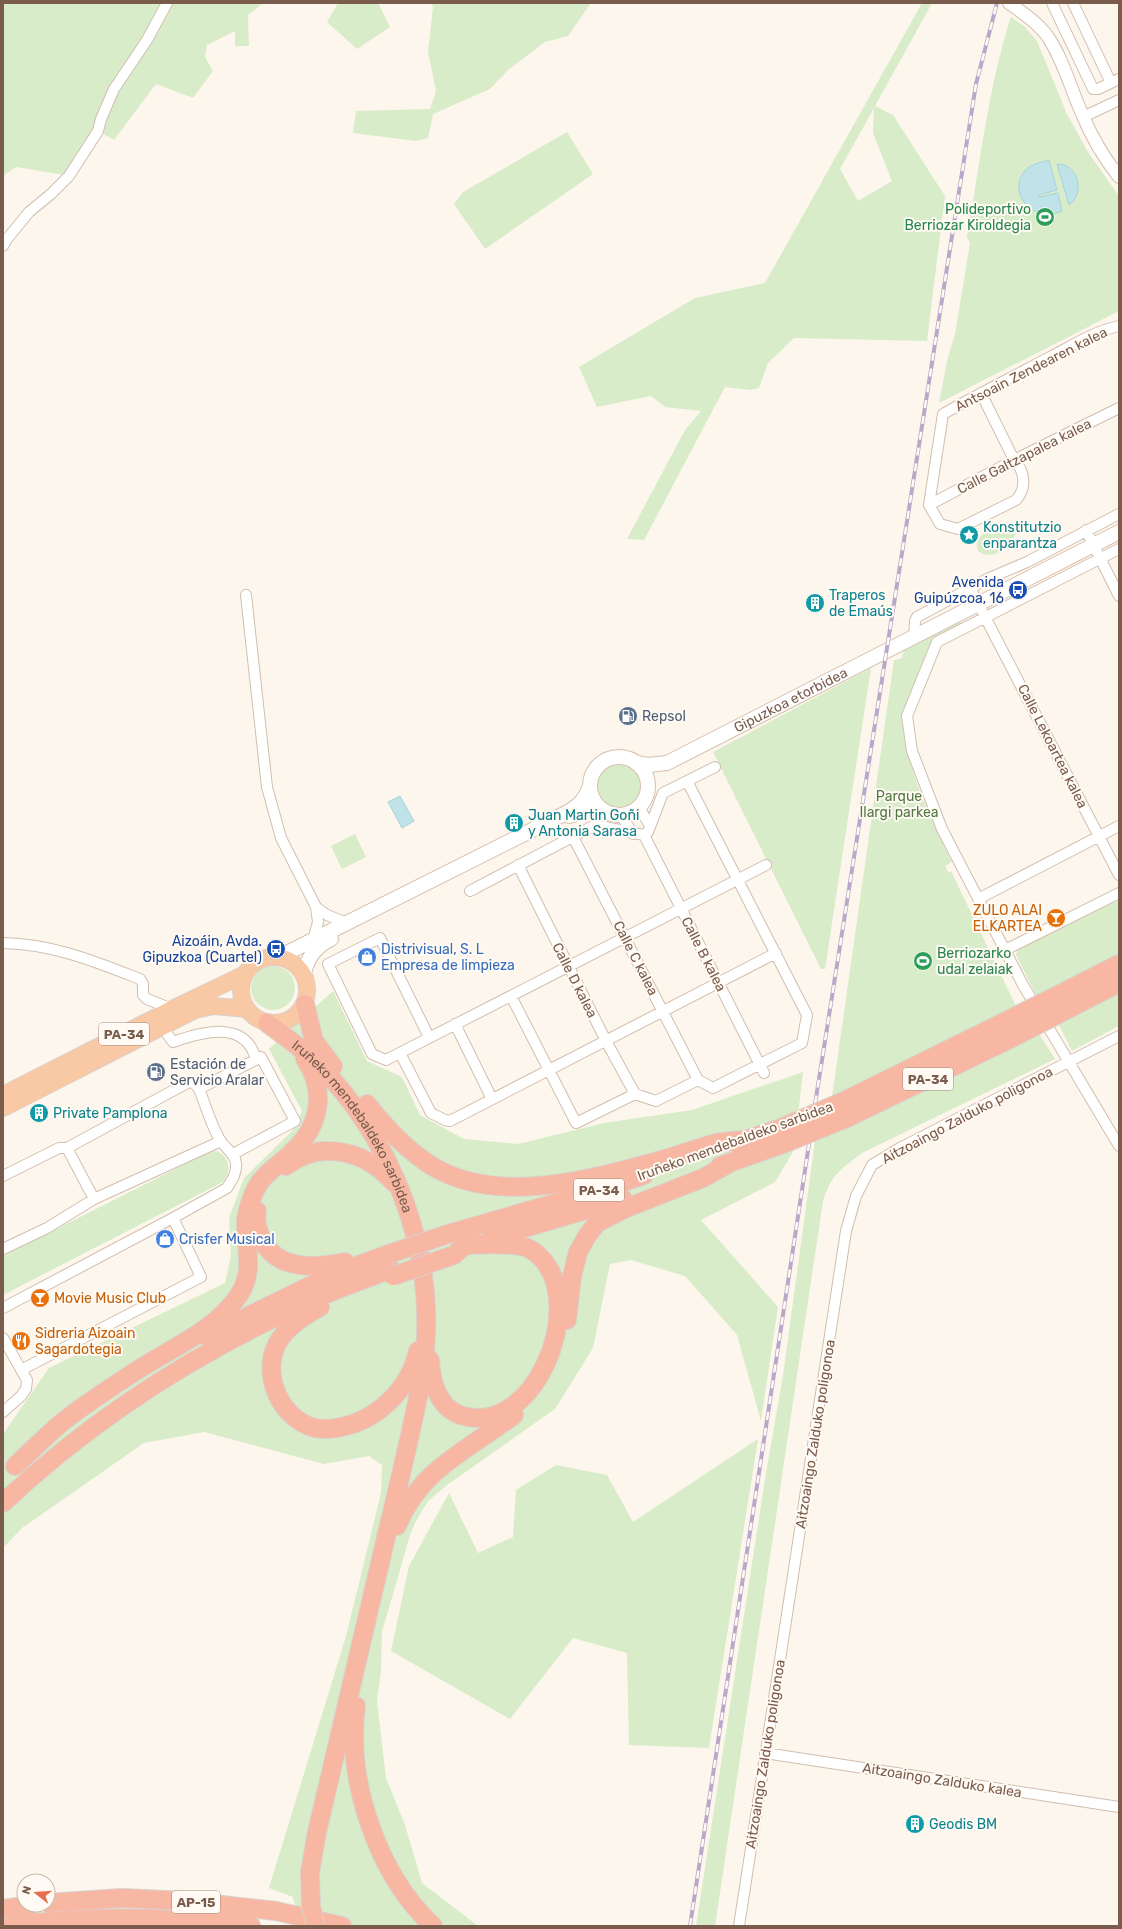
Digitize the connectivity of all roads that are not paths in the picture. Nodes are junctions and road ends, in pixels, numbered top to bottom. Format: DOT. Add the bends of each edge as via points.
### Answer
graph roads {
  1 [pos="167,3"];
  2 [pos="1052,3"];
  3 [pos="1073,3"];
  4 [pos="1014,6"];
  5 [pos="1115,81"];
  6 [pos="1119,100"];
  7 [pos="1083,118"];
  8 [pos="1119,177"];
  9 [pos="3,246"];
  10 [pos="1119,326"];
  11 [pos="981,393"];
  12 [pos="1119,408"];
  13 [pos="1014,460"];
  14 [pos="929,505"];
  15 [pos="1119,514"];
  16 [pos="1086,530"];
  17 [pos="1119,532"];
  18 [pos="1094,545"];
  19 [pos="1119,549"];
  20 [pos="1100,559"];
  21 [pos="970,588"];
  22 [pos="246,595"];
  23 [pos="1119,596"];
  24 [pos="979,603"];
  25 [pos="986,618"];
  26 [pos="914,637"];
  27 [pos="636,763"];
  28 [pos="668,763"];
  29 [pos="715,767"];
  30 [pos="687,781"];
  31 [pos="648,785"];
  32 [pos="590,786"];
  33 [pos="639,807"];
  34 [pos="615,814"];
  35 [pos="650,826"];
  36 [pos="1119,826"];
  37 [pos="633,834"];
  38 [pos="644,835"];
  39 [pos="573,836"];
  40 [pos="1099,836"];
  41 [pos="518,865"];
  42 [pos="766,865"];
  43 [pos="1119,875"];
  44 [pos="738,880"];
  45 [pos="470,891"];
  46 [pos="1119,893"];
  47 [pos="978,899"];
  48 [pos="316,907"];
  49 [pos="681,909"];
  50 [pos="347,923"];
  51 [pos="625,937"];
  52 [pos="313,940"];
  53 [pos="3,943"];
  54 [pos="1005,950"];
  55 [pos="776,954"];
  56 [pos="279,957"];
  57 [pos="1119,964"];
  58 [pos="568,966"];
  59 [pos="246,974"];
  60 [pos="304,974"];
  61 [pos="719,983"];
  62 [pos="1119,983"];
  63 [pos="511,996"];
  64 [pos="1065,1001"];
  65 [pos="305,1004"];
  66 [pos="172,1009"];
  67 [pos="247,1009"];
  68 [pos="664,1011"];
  69 [pos="267,1023"];
  70 [pos="455,1024"];
  71 [pos="162,1027"];
  72 [pos="1119,1036"];
  73 [pos="429,1037"];
  74 [pos="606,1041"];
  75 [pos="295,1045"];
  76 [pos="400,1053"];
  77 [pos="256,1060"];
  78 [pos="1068,1062"];
  79 [pos="762,1069"];
  80 [pos="549,1070"];
  81 [pos="344,1079"];
  82 [pos="698,1080"];
  83 [pos="199,1089"];
  84 [pos="635,1094"];
  85 [pos="3,1095"];
  86 [pos="492,1099"];
  87 [pos="3,1108"];
  88 [pos="844,1110"];
  89 [pos="782,1136"];
  90 [pos="747,1140"];
  91 [pos="220,1141"];
  92 [pos="1119,1146"];
  93 [pos="67,1148"];
  94 [pos="233,1154"];
  95 [pos="730,1163"];
  96 [pos="3,1176"];
  97 [pos="399,1189"];
  98 [pos="94,1199"];
  99 [pos="173,1218"];
  100 [pos="454,1246"];
  101 [pos="3,1249"];
  102 [pos="391,1267"];
  103 [pos="425,1299"];
  104 [pos="3,1308"];
  105 [pos="3,1338"];
  106 [pos="430,1352"];
  107 [pos="21,1370"];
  108 [pos="3,1412"];
  109 [pos="9,1471"];
  110 [pos="3,1503"];
  111 [pos="388,1549"];
  112 [pos="765,1753"];
  113 [pos="1119,1807"];
  114 [pos="56,1902"];
  115 [pos="16,1907"];
  116 [pos="3,1909"];
  117 [pos="10,1926"];
  118 [pos="251,1926"];
  119 [pos="316,1926"];
  120 [pos="342,1926"];
  121 [pos="433,1926"];
  122 [pos="739,1926"];
  1 -- 9 [label="street" via="147,40 114,89 98,131 69,176 29,212"];
  2 -- 5 [label="street" via="1093,89"];
  3 -- 5 [label="street"];
  4 -- 7 [label="street" via="1034,21 1058,53"];
  6 -- 7 [label="street"];
  7 -- 8 [label="street" via="1106,161"];
  10 -- 11 [label="street, Antsoain Zendearen kalea" via="1081,341"];
  11 -- 13 [label="street"];
  11 -- 14 [label="street, Antsoain Zendearen kalea" via="943,414"];
  12 -- 13 [label="street, Calle Galtzapalea kalea"];
  13 -- 14 [label="street, Calle Galtzapalea kalea"];
  13 -- 14 [label="street" via="1020,466 1024,481 1016,500 958,529 940,524"];
  15 -- 16 [label="street"];
  16 -- 18 [label="street"];
  16 -- 21 [label="street" via="1027,562"];
  17 -- 18 [label="main road, Gipuzkoa etorbidea"];
  18 -- 20 [label="street"];
  18 -- 24 [label="main road, Gipuzkoa etorbidea"];
  19 -- 20 [label="street"];
  20 -- 23 [label="street"];
  20 -- 25 [label="street"];
  21 -- 24 [label="street"];
  21 -- 26 [label="street" via="917,617"];
  22 -- 48 [label="street" via="267,787 281,838"];
  24 -- 25 [label="street"];
  24 -- 26 [label="main road, Gipuzkoa etorbidea"];
  25 -- 40 [label="street, Calle Lekoartea kalea"];
  25 -- 47 [label="street" via="937,642 907,716 912,751 942,829"];
  26 -- 28 [label="main road, Gipuzkoa etorbidea"];
  27 -- 28 [label="main road, Gipuzkoa etorbidea"];
  27 -- 31 [label="main road" via="644,773"];
  27 -- 32 [label="main road" via="620,757 602,762 593,773"];
  28 -- 31 [label="main road, Gipuzkoa etorbidea" via="655,774"];
  29 -- 30 [label="street"];
  30 -- 35 [label="street" via="663,793"];
  30 -- 44 [label="street"];
  31 -- 33 [label="main road"];
  32 -- 34 [label="main road" via="595,802"];
  32 -- 50 [label="main road" via="585,799 568,812"];
  33 -- 34 [label="main road"];
  33 -- 35 [label="street"];
  34 -- 37 [label="street"];
  34 -- 60 [label="main road" via="590,810 575,813 322,943 306,965"];
  35 -- 38 [label="street"];
  36 -- 40 [label="street"];
  37 -- 38 [label="street"];
  37 -- 39 [label="street" via="595,825"];
  38 -- 49 [label="street, Calle B kalea"];
  39 -- 41 [label="street"];
  39 -- 51 [label="street, Calle C kalea"];
  40 -- 43 [label="street, Calle Lekoartea kalea"];
  40 -- 47 [label="street"];
  41 -- 45 [label="street"];
  41 -- 58 [label="street, Calle D kalea"];
  42 -- 44 [label="street"];
  44 -- 49 [label="street"];
  44 -- 55 [label="street"];
  46 -- 54 [label="street"];
  47 -- 54 [label="street"];
  48 -- 50 [label="street" via="331,918"];
  48 -- 52 [label="street" via="318,922"];
  49 -- 51 [label="street"];
  49 -- 61 [label="street, Calle B kalea"];
  50 -- 52 [label="main road"];
  51 -- 58 [label="street"];
  51 -- 68 [label="street, Calle C kalea"];
  52 -- 56 [label="main road"];
  53 -- 66 [label="street" via="63,950 142,981 143,995 147,999"];
  54 -- 78 [label="street"];
  55 -- 61 [label="street"];
  55 -- 79 [label="street" via="807,1014 802,1043"];
  56 -- 59 [label="highway, PA-34" via="260,961"];
  56 -- 60 [label="highway" via="296,965"];
  57 -- 64 [label="highway, Iruñeko mendebaldeko sarbidea / PA-34"];
  58 -- 63 [label="street"];
  58 -- 74 [label="street, Calle D kalea"];
  59 -- 66 [label="highway, PA-34"];
  59 -- 67 [label="highway" via="241,992"];
  60 -- 65 [label="highway" via="308,993"];
  61 -- 68 [label="street"];
  61 -- 79 [label="street, Calle B kalea"];
  62 -- 64 [label="highway, Iruñeko mendebaldeko sarbidea / PA-34"];
  63 -- 70 [label="street"];
  63 -- 80 [label="street"];
  64 -- 88 [label="highway, Iruñeko mendebaldeko sarbidea / PA-34, bridge" via="1002,1023"];
  64 -- 88 [label="highway, Iruñeko mendebaldeko sarbidea / PA-34, bridge" via="1010,1039"];
  65 -- 69 [label="highway" via="299,1014 289,1020 278,1024"];
  65 -- 81 [label="highway, Iruñeko mendebaldeko sarbidea" via="314,1041"];
  66 -- 85 [label="highway, PA-34"];
  67 -- 69 [label="highway" via="256,1018"];
  67 -- 71 [label="highway, PA-34" via="214,1006 195,1010"];
  68 -- 74 [label="street"];
  68 -- 82 [label="street, Calle C kalea"];
  69 -- 75 [label="highway, Iruñeko mendebaldeko sarbidea"];
  70 -- 73 [label="street"];
  70 -- 86 [label="street"];
  71 -- 77 [label="street" via="173,1042 208,1032 235,1034 246,1042 254,1052"];
  71 -- 87 [label="highway, PA-34"];
  72 -- 78 [label="street"];
  73 -- 76 [label="street"];
  73 -- 76 [label="street" via="380,938 328,964 372,1054 386,1060"];
  74 -- 80 [label="street"];
  74 -- 84 [label="street, Calle D kalea"];
  75 -- 97 [label="highway, Iruñeko mendebaldeko sarbidea" via="317,1063 368,1126 387,1160"];
  75 -- 109 [label="highway" via="314,1072 318,1091 317,1108 313,1125 304,1140 260,1182 252,1197 246,1221 249,1258 240,1294 225,1312 208,1326 136,1371 60,1424"];
  76 -- 86 [label="street" via="431,1113 450,1121"];
  77 -- 83 [label="street"];
  77 -- 94 [label="street" via="261,1057 295,1121"];
  78 -- 92 [label="street"];
  78 -- 112 [label="street, Aitzoaingo Zalduko poligonoa" via="900,1148 872,1165 856,1196 846,1231"];
  79 -- 82 [label="street" via="713,1088"];
  80 -- 84 [label="street" via="576,1123"];
  80 -- 86 [label="street"];
  81 -- 90 [label="highway" via="404,1146 433,1166 459,1179 480,1184 504,1187 551,1185 664,1159 718,1143"];
  81 -- 106 [label="highway, Iruñeko mendebaldeko sarbidea" via="389,1150 405,1185 419,1227 427,1260"];
  82 -- 84 [label="street" via="656,1101"];
  83 -- 91 [label="street"];
  83 -- 93 [label="street" via="194,1083 189,1082"];
  88 -- 89 [label="highway, Iruñeko mendebaldeko sarbidea / PA-34, bridge"];
  89 -- 90 [label="highway, Iruñeko mendebaldeko sarbidea / PA-34"];
  89 -- 95 [label="highway, Iruñeko mendebaldeko sarbidea / PA-34"];
  90 -- 100 [label="highway, Iruñeko mendebaldeko sarbidea / PA-34" via="597,1191"];
  91 -- 94 [label="street"];
  91 -- 98 [label="street"];
  93 -- 96 [label="street" via="59,1148"];
  93 -- 98 [label="street"];
  94 -- 99 [label="street" via="236,1172 227,1188"];
  95 -- 100 [label="highway, Iruñeko mendebaldeko sarbidea / PA-34" via="600,1206"];
  95 -- 111 [label="highway" via="703,1178 624,1209 597,1223 578,1252 572,1276 563,1344 554,1368 526,1405 450,1458 418,1489 405,1508"];
  97 -- 102 [label="highway" via="386,1174 366,1159 329,1151 308,1154 274,1176 260,1196 256,1216 259,1232 266,1247 279,1258 294,1265"];
  97 -- 103 [label="highway, Iruñeko mendebaldeko sarbidea" via="413,1227 421,1261"];
  98 -- 101 [label="street" via="47,1228"];
  99 -- 104 [label="street"];
  99 -- 107 [label="street" via="201,1277"];
  100 -- 102 [label="highway, Iruñeko mendebaldeko sarbidea / PA-34, bridge"];
  100 -- 106 [label="highway" via="510,1244 524,1246 536,1253 546,1264 554,1280 558,1301 556,1335 550,1357 520,1400 511,1408 483,1419 455,1413 444,1403 435,1389"];
  102 -- 103 [label="highway" via="307,1315 288,1330 277,1344 272,1376 276,1393 284,1407 297,1420 315,1428 348,1426 365,1420 393,1399 416,1359 422,1334"];
  102 -- 109 [label="highway" via="334,1274 230,1324 155,1368"];
  102 -- 110 [label="highway" via="310,1301 184,1367 104,1420 32,1476"];
  103 -- 119 [label="highway, bridge" via="425,1351 421,1384 317,1832 310,1872 311,1907"];
  105 -- 107 [label="street"];
  106 -- 111 [label="highway" via="423,1400"];
  107 -- 108 [label="street" via="27,1380 26,1389"];
  111 -- 121 [label="highway" via="359,1674 354,1737 356,1768 372,1832 387,1864 408,1896"];
  112 -- 113 [label="street, Aitzoaingo Zalduko kalea"];
  112 -- 122 [label="street, Aitzoaingo Zalduko poligonoa"];
  114 -- 120 [label="highway, AP-15" via="122,1898 186,1901 276,1911"];
  115 -- 116 [label="highway"];
  117 -- 118 [label="highway, AP-15" via="55,1920 135,1918 196,1920"];
}
